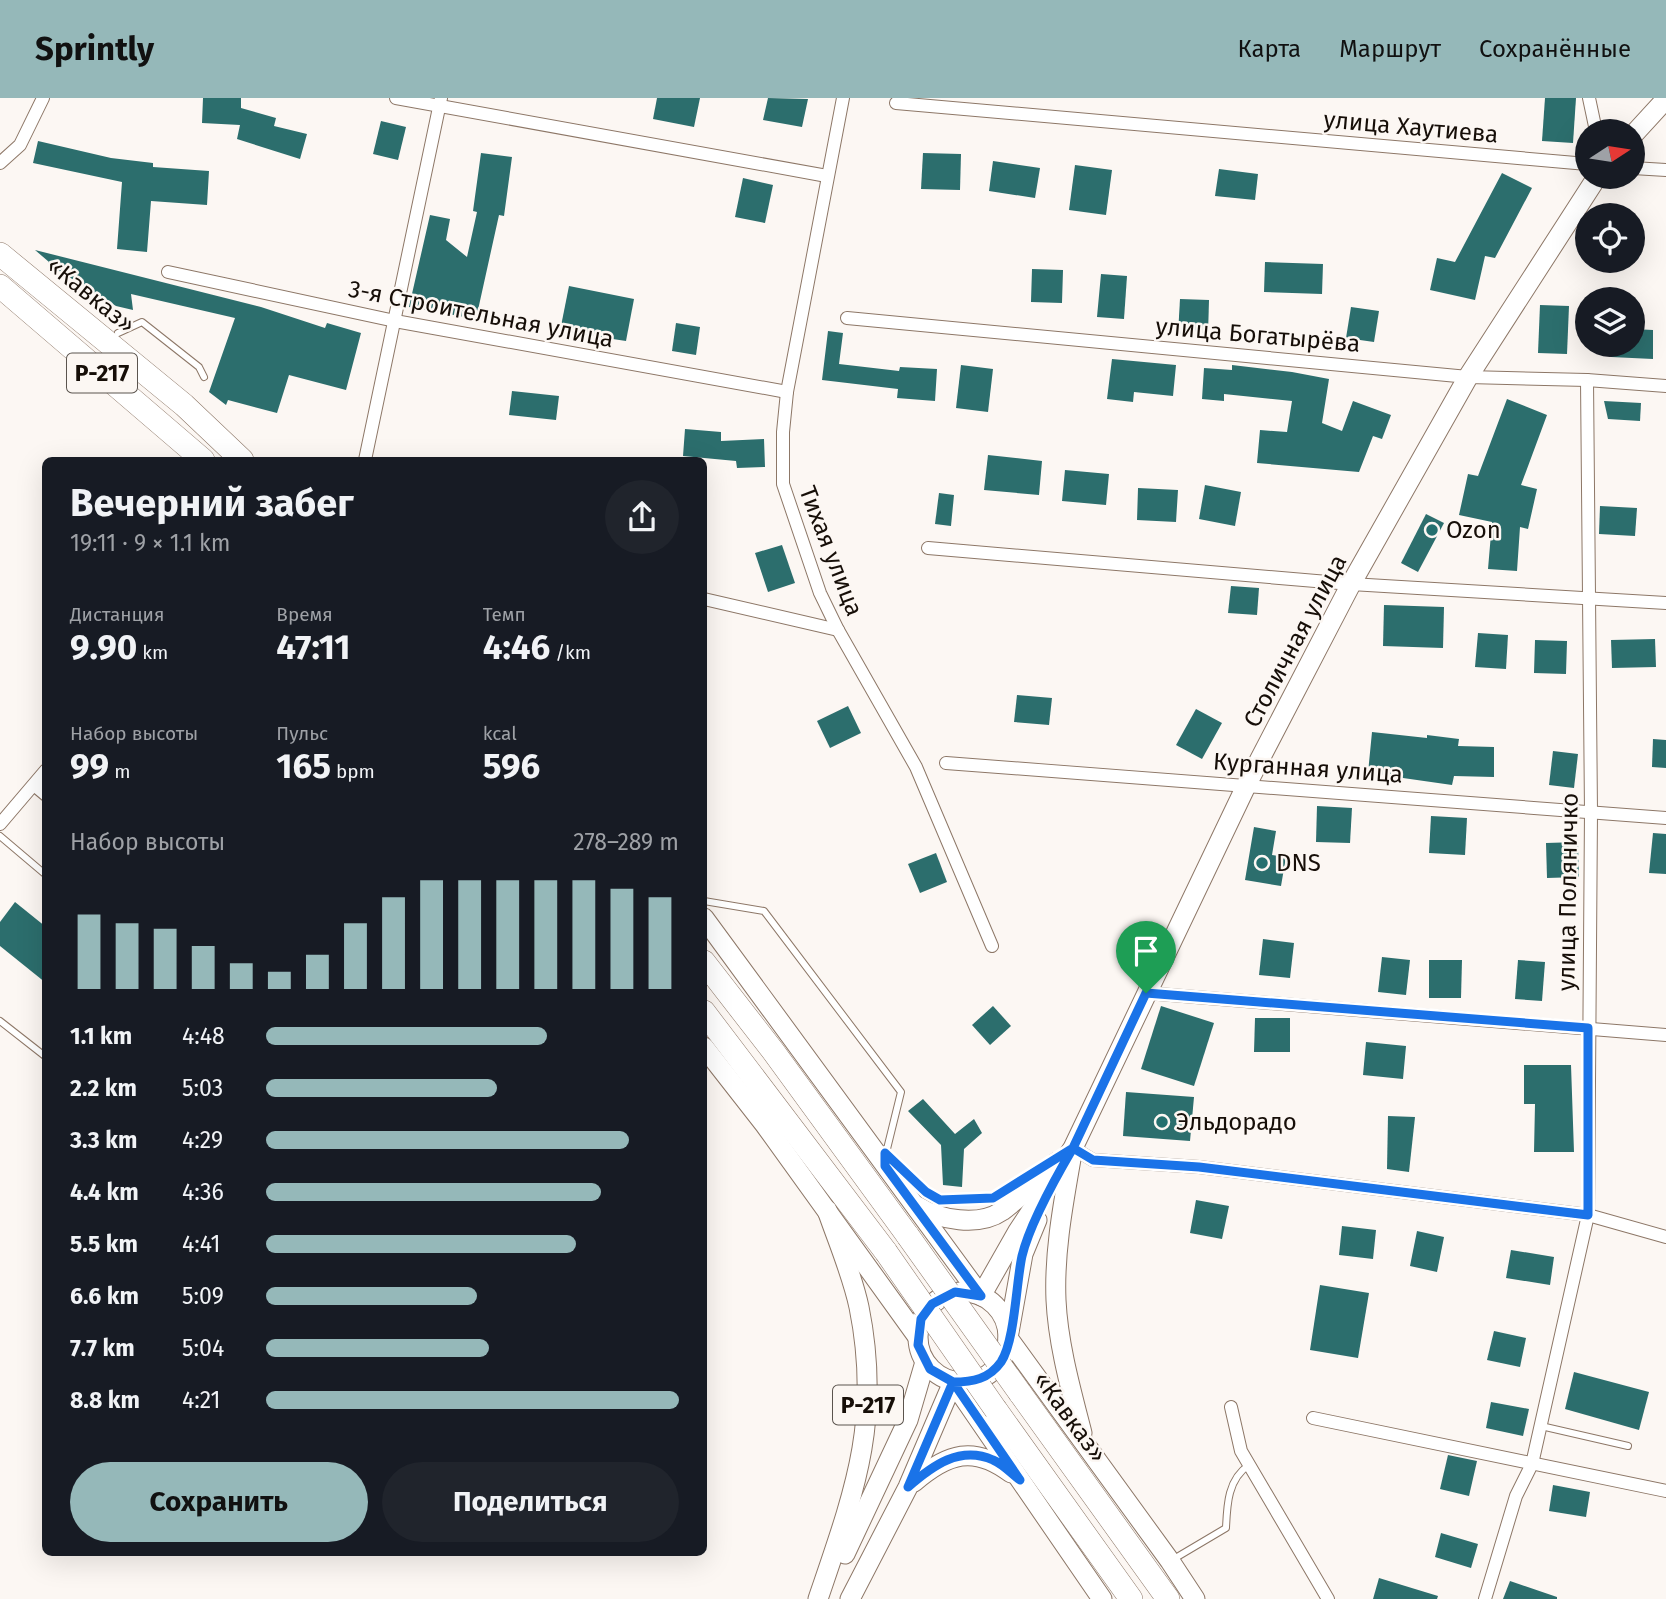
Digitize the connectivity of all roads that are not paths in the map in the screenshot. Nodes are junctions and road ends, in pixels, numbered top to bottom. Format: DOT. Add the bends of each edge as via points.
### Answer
graph roads {
  1 [pos="43,98"];
  2 [pos="396,98"];
  3 [pos="843,98"];
  4 [pos="1588,98"];
  5 [pos="1666,99"];
  6 [pos="440,102"];
  7 [pos="895,103"];
  8 [pos="1593,119"];
  9 [pos="1645,122"];
  10 [pos="0,163"];
  11 [pos="1575,163"];
  12 [pos="1645,169"];
  13 [pos="1666,170"];
  14 [pos="827,176"];
  15 [pos="1589,189"];
  16 [pos="0,254"];
  17 [pos="168,272"];
  18 [pos="0,287"];
  19 [pos="847,317"];
  20 [pos="395,321"];
  21 [pos="118,333"];
  22 [pos="204,377"];
  23 [pos="1468,377"];
  24 [pos="1587,380"];
  25 [pos="1666,386"];
  26 [pos="787,392"];
  27 [pos="184,405"];
  28 [pos="177,457"];
  29 [pos="199,457"];
  30 [pos="239,457"];
  31 [pos="253,457"];
  32 [pos="366,457"];
  33 [pos="928,548"];
  34 [pos="1351,584"];
  35 [pos="1587,598"];
  36 [pos="707,600"];
  37 [pos="1666,603"];
  38 [pos="838,630"];
  39 [pos="946,763"];
  40 [pos="42,775"];
  41 [pos="34,785"];
  42 [pos="1247,785"];
  43 [pos="42,792"];
  44 [pos="1591,812"];
  45 [pos="1666,818"];
  46 [pos="0,824"];
  47 [pos="0,836"];
  48 [pos="42,872"];
  49 [pos="707,902"];
  50 [pos="707,922"];
  51 [pos="992,946"];
  52 [pos="707,966"];
  53 [pos="1146,993"];
  54 [pos="707,1016"];
  55 [pos="0,1021"];
  56 [pos="1588,1028"];
  57 [pos="1666,1035"];
  58 [pos="707,1051"];
  59 [pos="42,1055"];
  60 [pos="1073,1148"];
  61 [pos="885,1160"];
  62 [pos="1058,1174"];
  63 [pos="912,1202"];
  64 [pos="828,1210"];
  65 [pos="1588,1215"];
  66 [pos="1666,1237"];
  67 [pos="981,1296"];
  68 [pos="918,1336"];
  69 [pos="1008,1338"];
  70 [pos="925,1362"];
  71 [pos="953,1382"];
  72 [pos="1231,1408"];
  73 [pos="1313,1418"];
  74 [pos="1541,1426"];
  75 [pos="1084,1444"];
  76 [pos="1628,1446"];
  77 [pos="1532,1464"];
  78 [pos="1249,1465"];
  79 [pos="1020,1480"];
  80 [pos="908,1487"];
  81 [pos="1666,1491"];
  82 [pos="1170,1561"];
  83 [pos="821,1599"];
  84 [pos="850,1599"];
  85 [pos="1101,1599"];
  86 [pos="1131,1599"];
  87 [pos="1168,1599"];
  88 [pos="1195,1599"];
  89 [pos="1328,1599"];
  90 [pos="1485,1599"];
  1 -- 10 [label="street" via="20,145"];
  2 -- 6 [label="street"];
  3 -- 14 [label="street, Тихая улица"];
  4 -- 8 [label="street"];
  5 -- 9 [label="main road"];
  6 -- 14 [label="street"];
  6 -- 20 [label="street"];
  7 -- 11 [label="street, улица Хаутиева"];
  12 -- 13 [label="street"];
  14 -- 26 [label="street, Тихая улица"];
  15 -- 23 [label="main road, Столичная улица"];
  16 -- 27 [label="highway, «Кавказ» / Р-217"];
  17 -- 20 [label="street, 3-я Строительная улица"];
  18 -- 28 [label="highway" via="43,338"];
  18 -- 29 [label="highway, «Кавказ» / Р-217"];
  19 -- 23 [label="street, улица Богатырёва"];
  20 -- 26 [label="street, 3-я Строительная улица"];
  20 -- 32 [label="street"];
  21 -- 22 [label="lane" via="142,322 199,367"];
  23 -- 24 [label="street, улица Богатырёва"];
  23 -- 34 [label="main road, Столичная улица"];
  24 -- 25 [label="street, улица Богатырёва"];
  24 -- 35 [label="street, улица Поляничко"];
  26 -- 38 [label="street, Тихая улица" via="783,484 820,593"];
  27 -- 30 [label="highway, «Кавказ» / Р-217"];
  27 -- 31 [label="main road, Р-217"];
  33 -- 34 [label="street"];
  34 -- 35 [label="street"];
  34 -- 42 [label="main road, Столичная улица"];
  35 -- 37 [label="street"];
  35 -- 44 [label="street, улица Поляничко"];
  36 -- 38 [label="street"];
  38 -- 51 [label="street, Тихая улица" via="916,767"];
  39 -- 42 [label="street, Курганная улица"];
  40 -- 41 [label="street"];
  41 -- 43 [label="street"];
  41 -- 46 [label="street"];
  42 -- 44 [label="street, Курганная улица"];
  42 -- 53 [label="main road, Столичная улица"];
  44 -- 45 [label="street, Курганная улица"];
  44 -- 56 [label="street, улица Поляничко"];
  47 -- 48 [label="lane"];
  49 -- 61 [label="lane" via="764,911 901,1092"];
  50 -- 61 [label="main road"];
  52 -- 87 [label="highway, «Кавказ», bridge"];
  53 -- 56 [label="street"];
  53 -- 60 [label="main road, Столичная улица"];
  54 -- 86 [label="highway, bridge" via="886,1252"];
  55 -- 59 [label="lane"];
  56 -- 57 [label="street"];
  56 -- 65 [label="street, улица Поляничко"];
  58 -- 64 [label="main road, Р-217"];
  60 -- 61 [label="lane" via="993,1198 977,1201 940,1200"];
  60 -- 62 [label="main road"];
  60 -- 63 [label="main road" via="1000,1212 979,1219 952,1219 930,1214"];
  60 -- 65 [label="street" via="1093,1160 1199,1167"];
  60 -- 75 [label="main road" via="1060,1219 1056,1300 1066,1370"];
  61 -- 63 [label="main road"];
  62 -- 67 [label="main road"];
  62 -- 69 [label="main road" via="1023,1254"];
  63 -- 67 [label="main road"];
  64 -- 68 [label="main road, Р-217"];
  64 -- 83 [label="main road, Р-217" via="859,1307 868,1367 867,1427 855,1489"];
  65 -- 66 [label="street"];
  65 -- 74 [label="street, улица Поляничко"];
  67 -- 68 [label="main road" via="964,1292 939,1299 921,1319"];
  67 -- 69 [label="main road" via="1001,1313"];
  68 -- 70 [label="main road"];
  69 -- 71 [label="main road" via="995,1370 980,1379"];
  69 -- 75 [label="main road"];
  70 -- 71 [label="main road" via="937,1375"];
  70 -- 83 [label="main road, Р-217" via="908,1420"];
  71 -- 79 [label="main road, Р-217"];
  71 -- 80 [label="main road, Р-217"];
  72 -- 78 [label="street"];
  73 -- 77 [label="street"];
  74 -- 76 [label="lane"];
  74 -- 77 [label="street, улица Поляничко"];
  75 -- 82 [label="main road"];
  77 -- 81 [label="street"];
  77 -- 90 [label="street, улица Поляничко" via="1516,1496"];
  78 -- 82 [label="lane" via="1237,1473 1227,1502 1226,1528"];
  78 -- 89 [label="street"];
  79 -- 80 [label="main road, Р-217" via="994,1460 972,1455 932,1466"];
  79 -- 85 [label="main road, Р-217"];
  80 -- 84 [label="main road, Р-217"];
  82 -- 88 [label="main road"];
}
